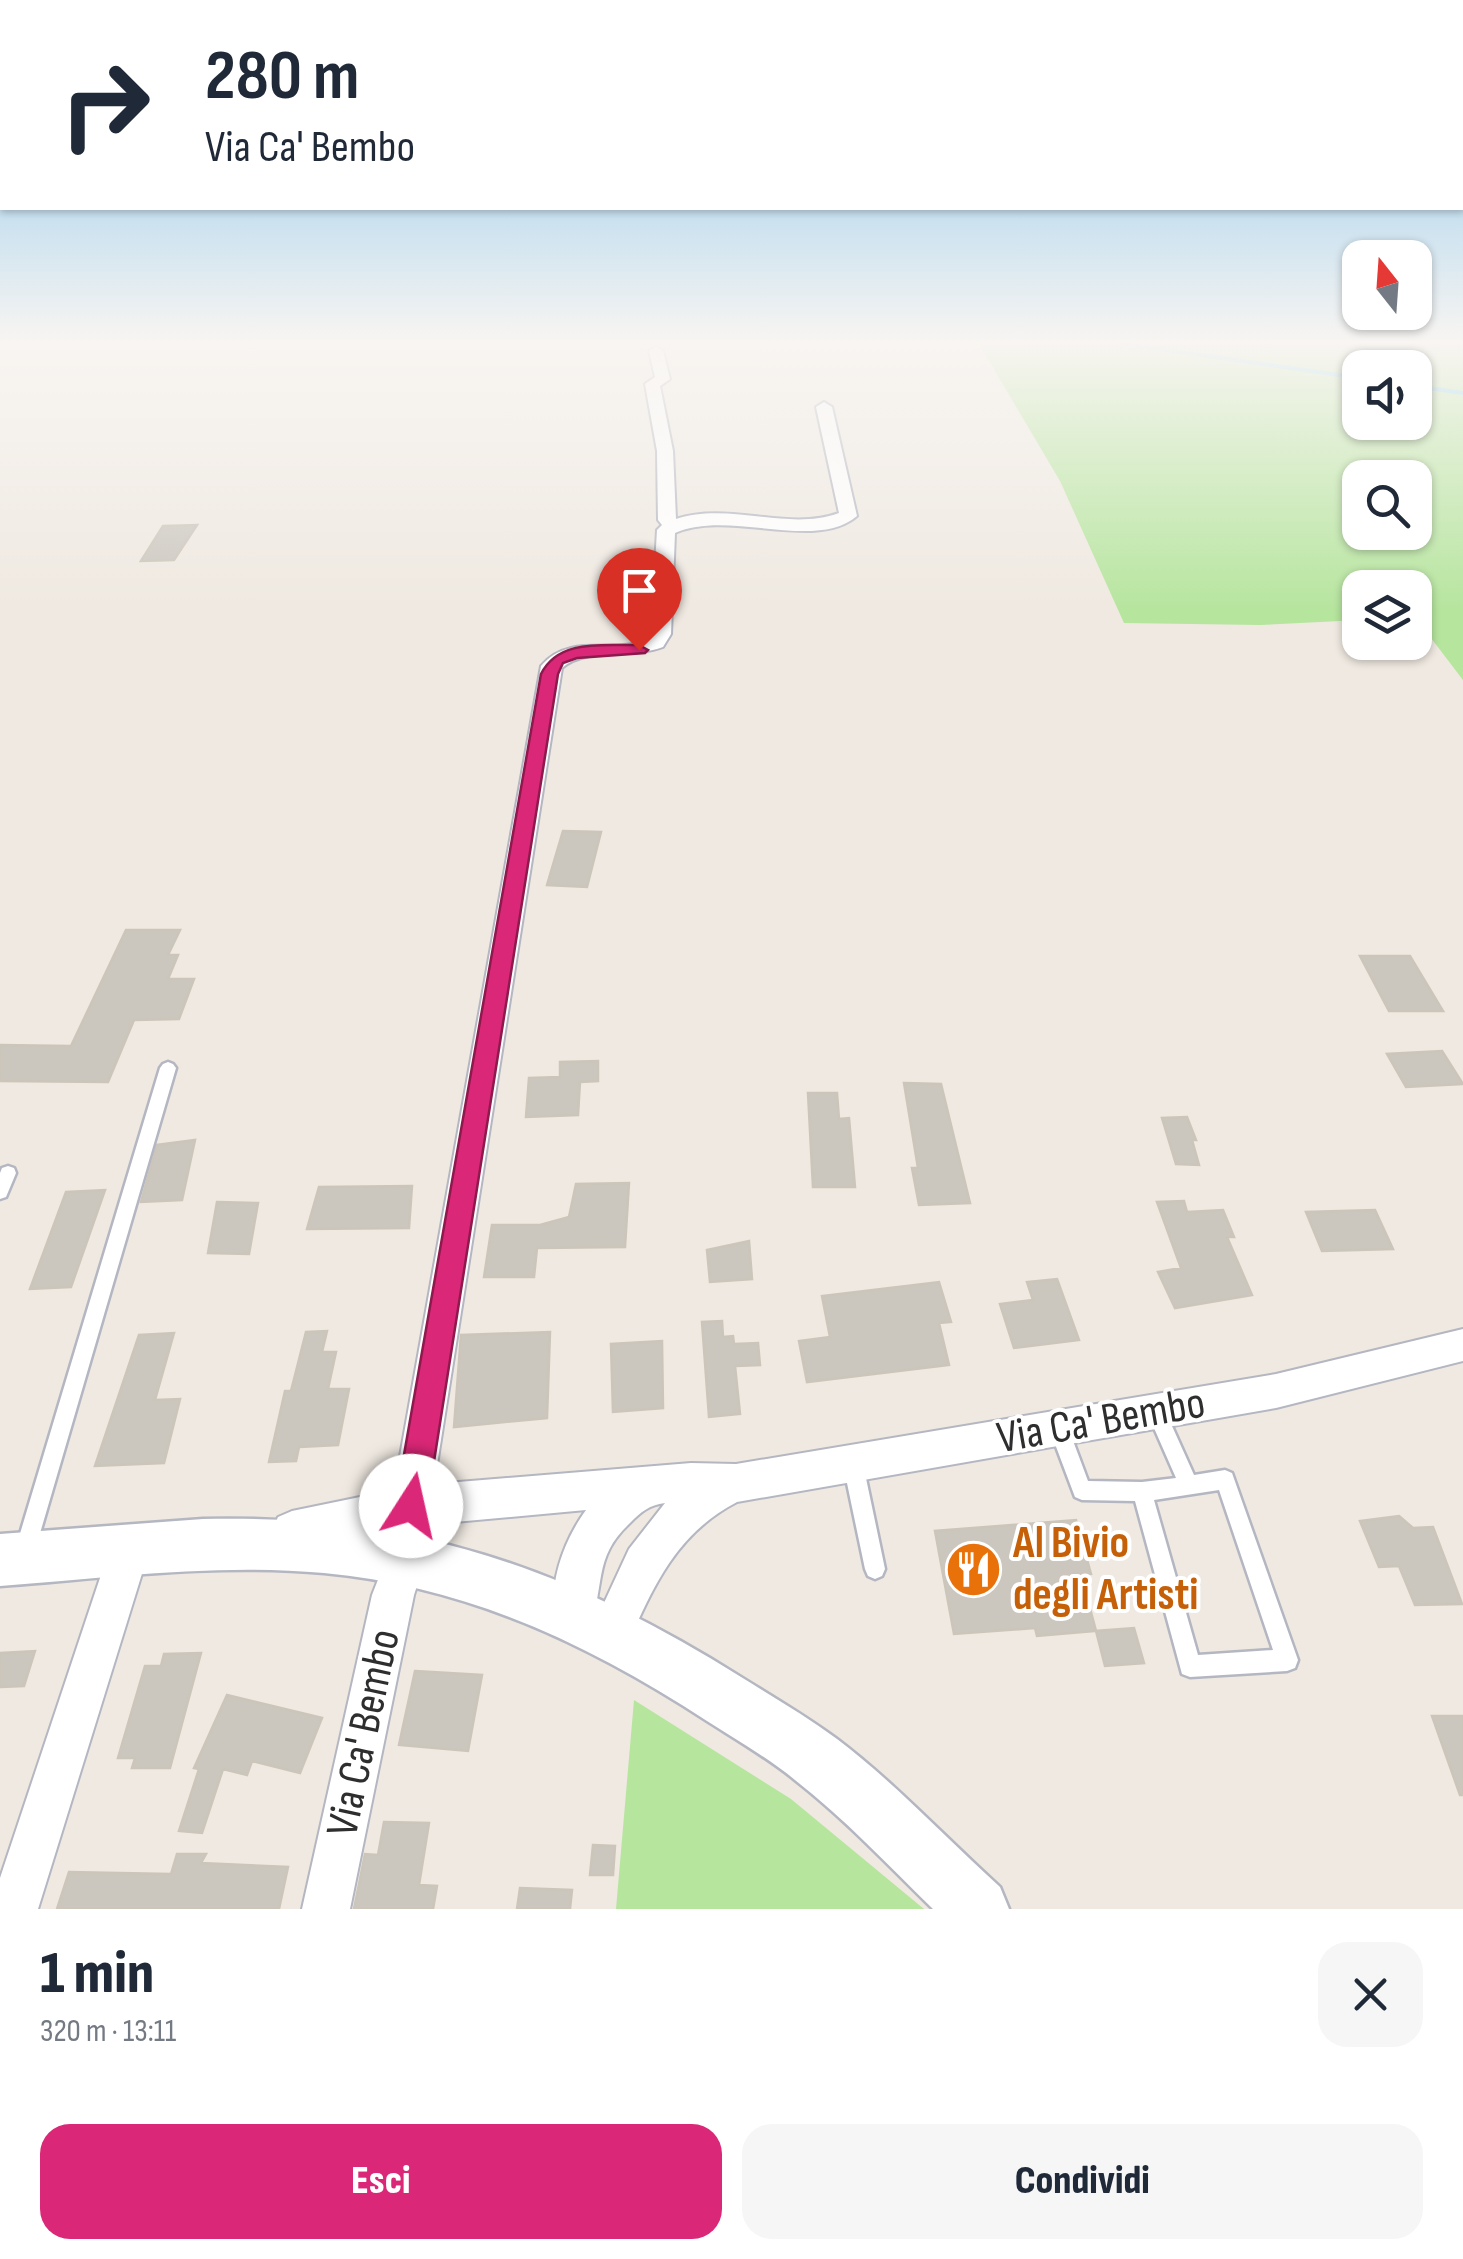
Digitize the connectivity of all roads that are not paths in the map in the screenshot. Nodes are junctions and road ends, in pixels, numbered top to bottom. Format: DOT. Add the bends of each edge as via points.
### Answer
graph roads {
  1 [pos="662,433"];
  2 [pos="831,433"];
  3 [pos="673,526"];
  4 [pos="168,1068"];
  5 [pos="8,1173"];
  6 [pos="0,1192"];
  7 [pos="1463,1345"];
  8 [pos="1156,1412"];
  9 [pos="1058,1427"];
  10 [pos="853,1464"];
  11 [pos="736,1482"];
  12 [pos="1188,1484"];
  13 [pos="644,1486"];
  14 [pos="1142,1492"];
  15 [pos="411,1506"];
  16 [pos="226,1544"];
  17 [pos="129,1551"];
  18 [pos="406,1558"];
  19 [pos="11,1559"];
  20 [pos="874,1569"];
  21 [pos="593,1621"];
  22 [pos="14,1909"];
  23 [pos="326,1909"];
  24 [pos="978,1909"];
  1 -- 3 [label="street" via="666,520"];
  2 -- 3 [label="street" via="850,511 845,519 706,519"];
  3 -- 15 [label="street" via="666,530 656,644 575,652 556,660 550,674"];
  4 -- 19 [label="lane"];
  5 -- 6 [label="lane"];
  7 -- 8 [label="street, Via Ca' Bembo" via="1276,1391"];
  8 -- 9 [label="street, Via Ca' Bembo"];
  8 -- 12 [label="lane"];
  9 -- 10 [label="street, Via Ca' Bembo"];
  9 -- 14 [label="lane" via="1082,1490"];
  10 -- 11 [label="street, Via Ca' Bembo"];
  10 -- 20 [label="lane"];
  11 -- 13 [label="street, Via Ca' Bembo"];
  11 -- 21 [label="street, Via Ca' Bembo" via="670,1521"];
  12 -- 14 [label="lane"];
  12 -- 14 [label="lane" via="1225,1480 1287,1660 1190,1666"];
  13 -- 15 [label="street, Via Ca' Bembo"];
  13 -- 21 [label="street" via="610,1511 581,1552"];
  15 -- 16 [label="street, Via Ca' Bembo"];
  16 -- 17 [label="street"];
  16 -- 18 [label="street" via="325,1546"];
  17 -- 19 [label="street"];
  17 -- 22 [label="street"];
  18 -- 21 [label="street" via="490,1578"];
  18 -- 23 [label="street, Via Ca' Bembo"];
  21 -- 24 [label="street" via="672,1664 816,1760"];
}
